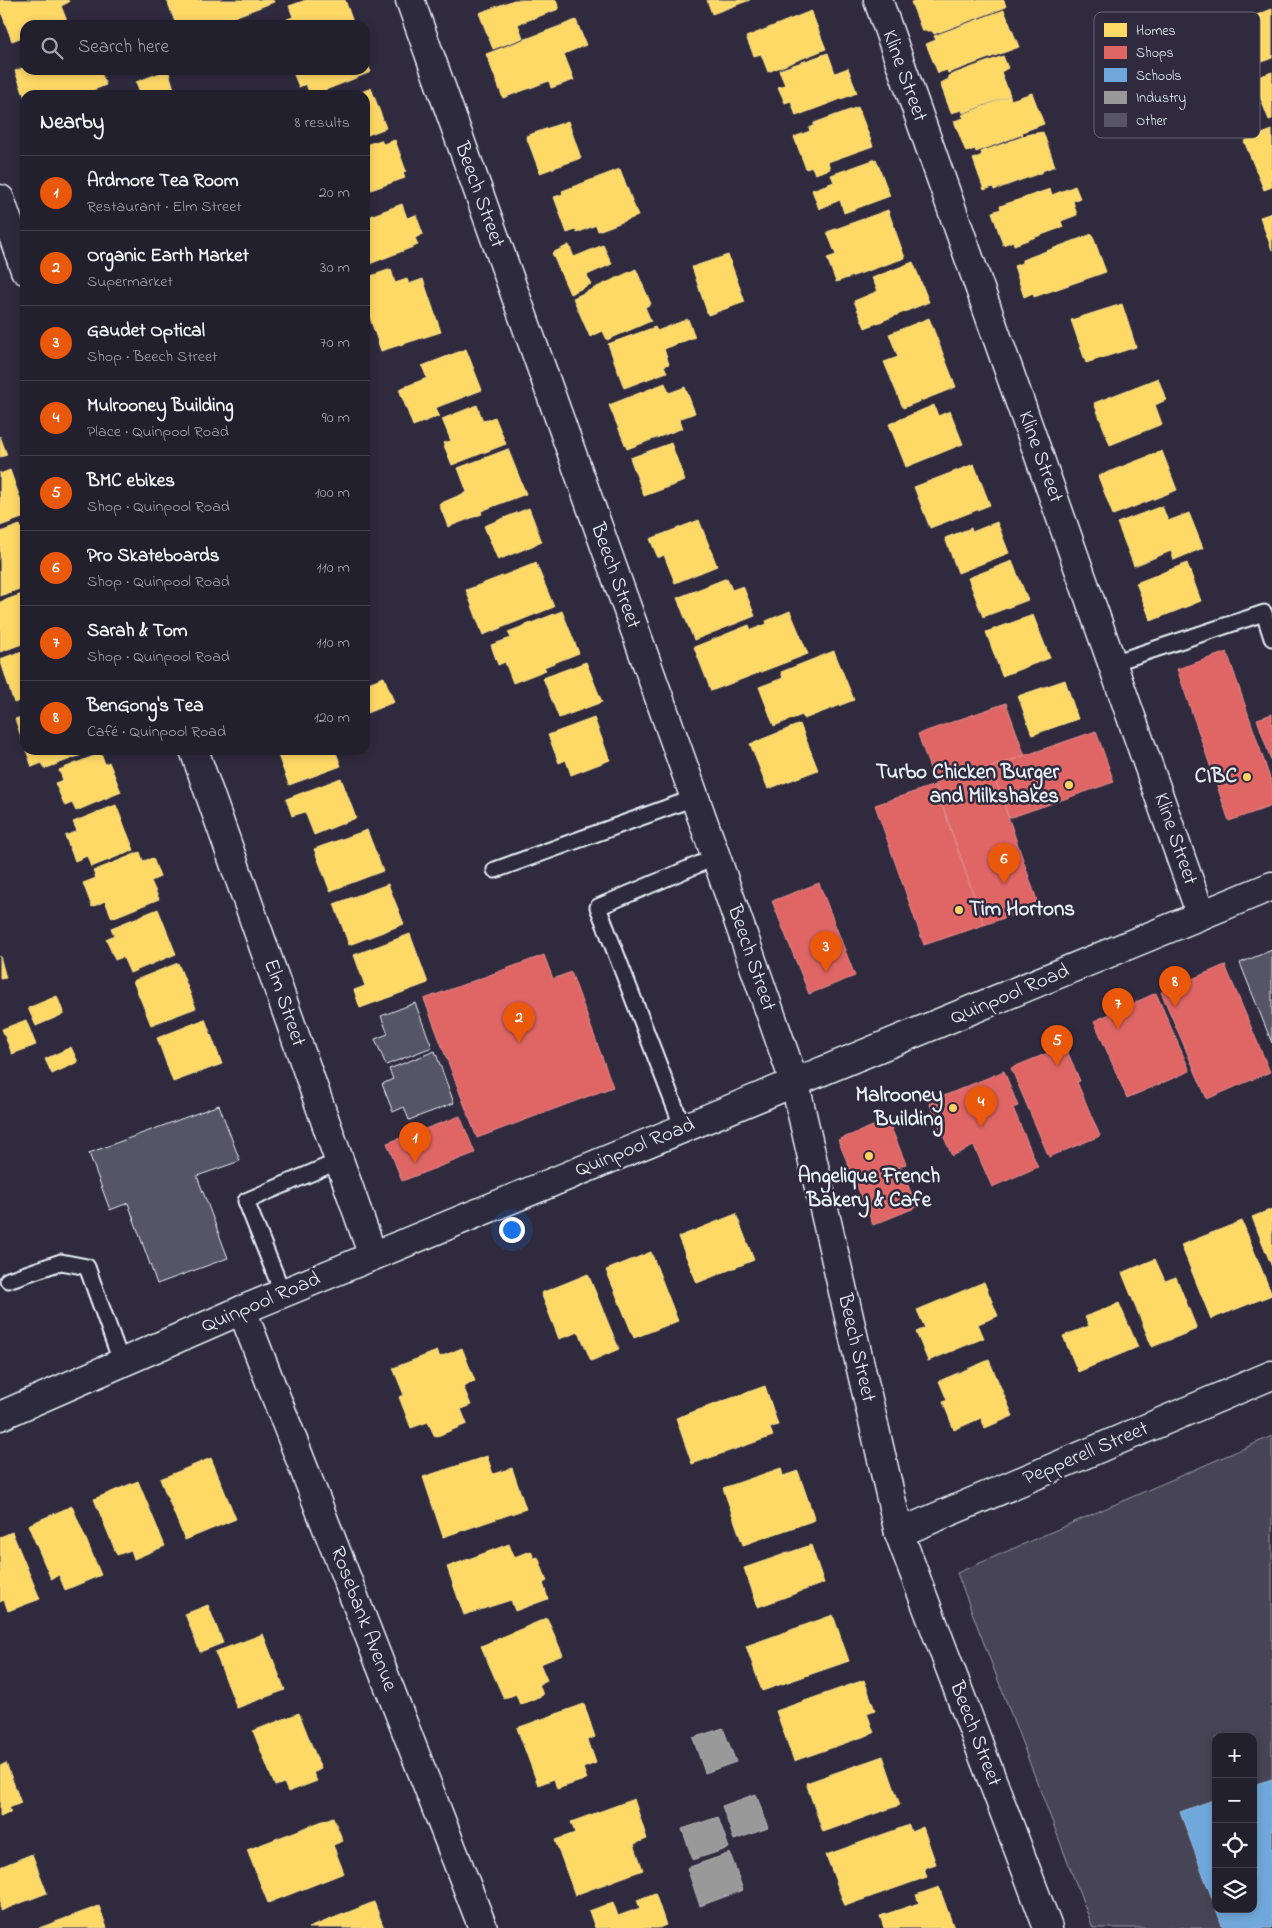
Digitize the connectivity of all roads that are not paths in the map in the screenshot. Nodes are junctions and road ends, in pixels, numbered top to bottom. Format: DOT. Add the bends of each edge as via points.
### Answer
graph roads {
  1 [pos="410,0"];
  2 [pos="878,0"];
  3 [pos="0,199"];
  4 [pos="20,256"];
  5 [pos="1272,638"];
  6 [pos="1113,664"];
  7 [pos="196,755"];
  8 [pos="694,798"];
  9 [pos="716,857"];
  10 [pos="495,870"];
  11 [pos="1272,886"];
  12 [pos="1202,915"];
  13 [pos="795,1084"];
  14 [pos="683,1128"];
  15 [pos="340,1161"];
  16 [pos="373,1256"];
  17 [pos="8,1280"];
  18 [pos="283,1294"];
  19 [pos="242,1310"];
  20 [pos="122,1364"];
  21 [pos="1272,1375"];
  22 [pos="0,1416"];
  23 [pos="899,1533"];
  24 [pos="483,1928"];
  25 [pos="1048,1928"];
  1 -- 8 [label="street, Beech Street"];
  2 -- 6 [label="street, Kline Street"];
  3 -- 4 [label="street"];
  5 -- 6 [label="lane" via="1264,613"];
  6 -- 12 [label="street, Kline Street"];
  7 -- 15 [label="street, Elm Street"];
  8 -- 9 [label="street, Beech Street"];
  8 -- 10 [label="lane"];
  9 -- 13 [label="street, Beech Street"];
  9 -- 14 [label="lane" via="598,907"];
  11 -- 12 [label="street, Quinpool Road"];
  12 -- 13 [label="street, Quinpool Road"];
  13 -- 14 [label="street, Quinpool Road"];
  13 -- 23 [label="street, Beech Street"];
  14 -- 16 [label="street, Quinpool Road"];
  15 -- 16 [label="street, Elm Street"];
  15 -- 18 [label="lane" via="246,1201"];
  16 -- 18 [label="street, Quinpool Road"];
  17 -- 20 [label="lane" via="61,1262 87,1267"];
  18 -- 19 [label="street, Quinpool Road"];
  19 -- 20 [label="street, Quinpool Road"];
  19 -- 24 [label="street, Rosebank Avenue"];
  20 -- 22 [label="street, Quinpool Road"];
  21 -- 23 [label="street, Pepperell Street"];
  23 -- 25 [label="street, Beech Street"];
}
